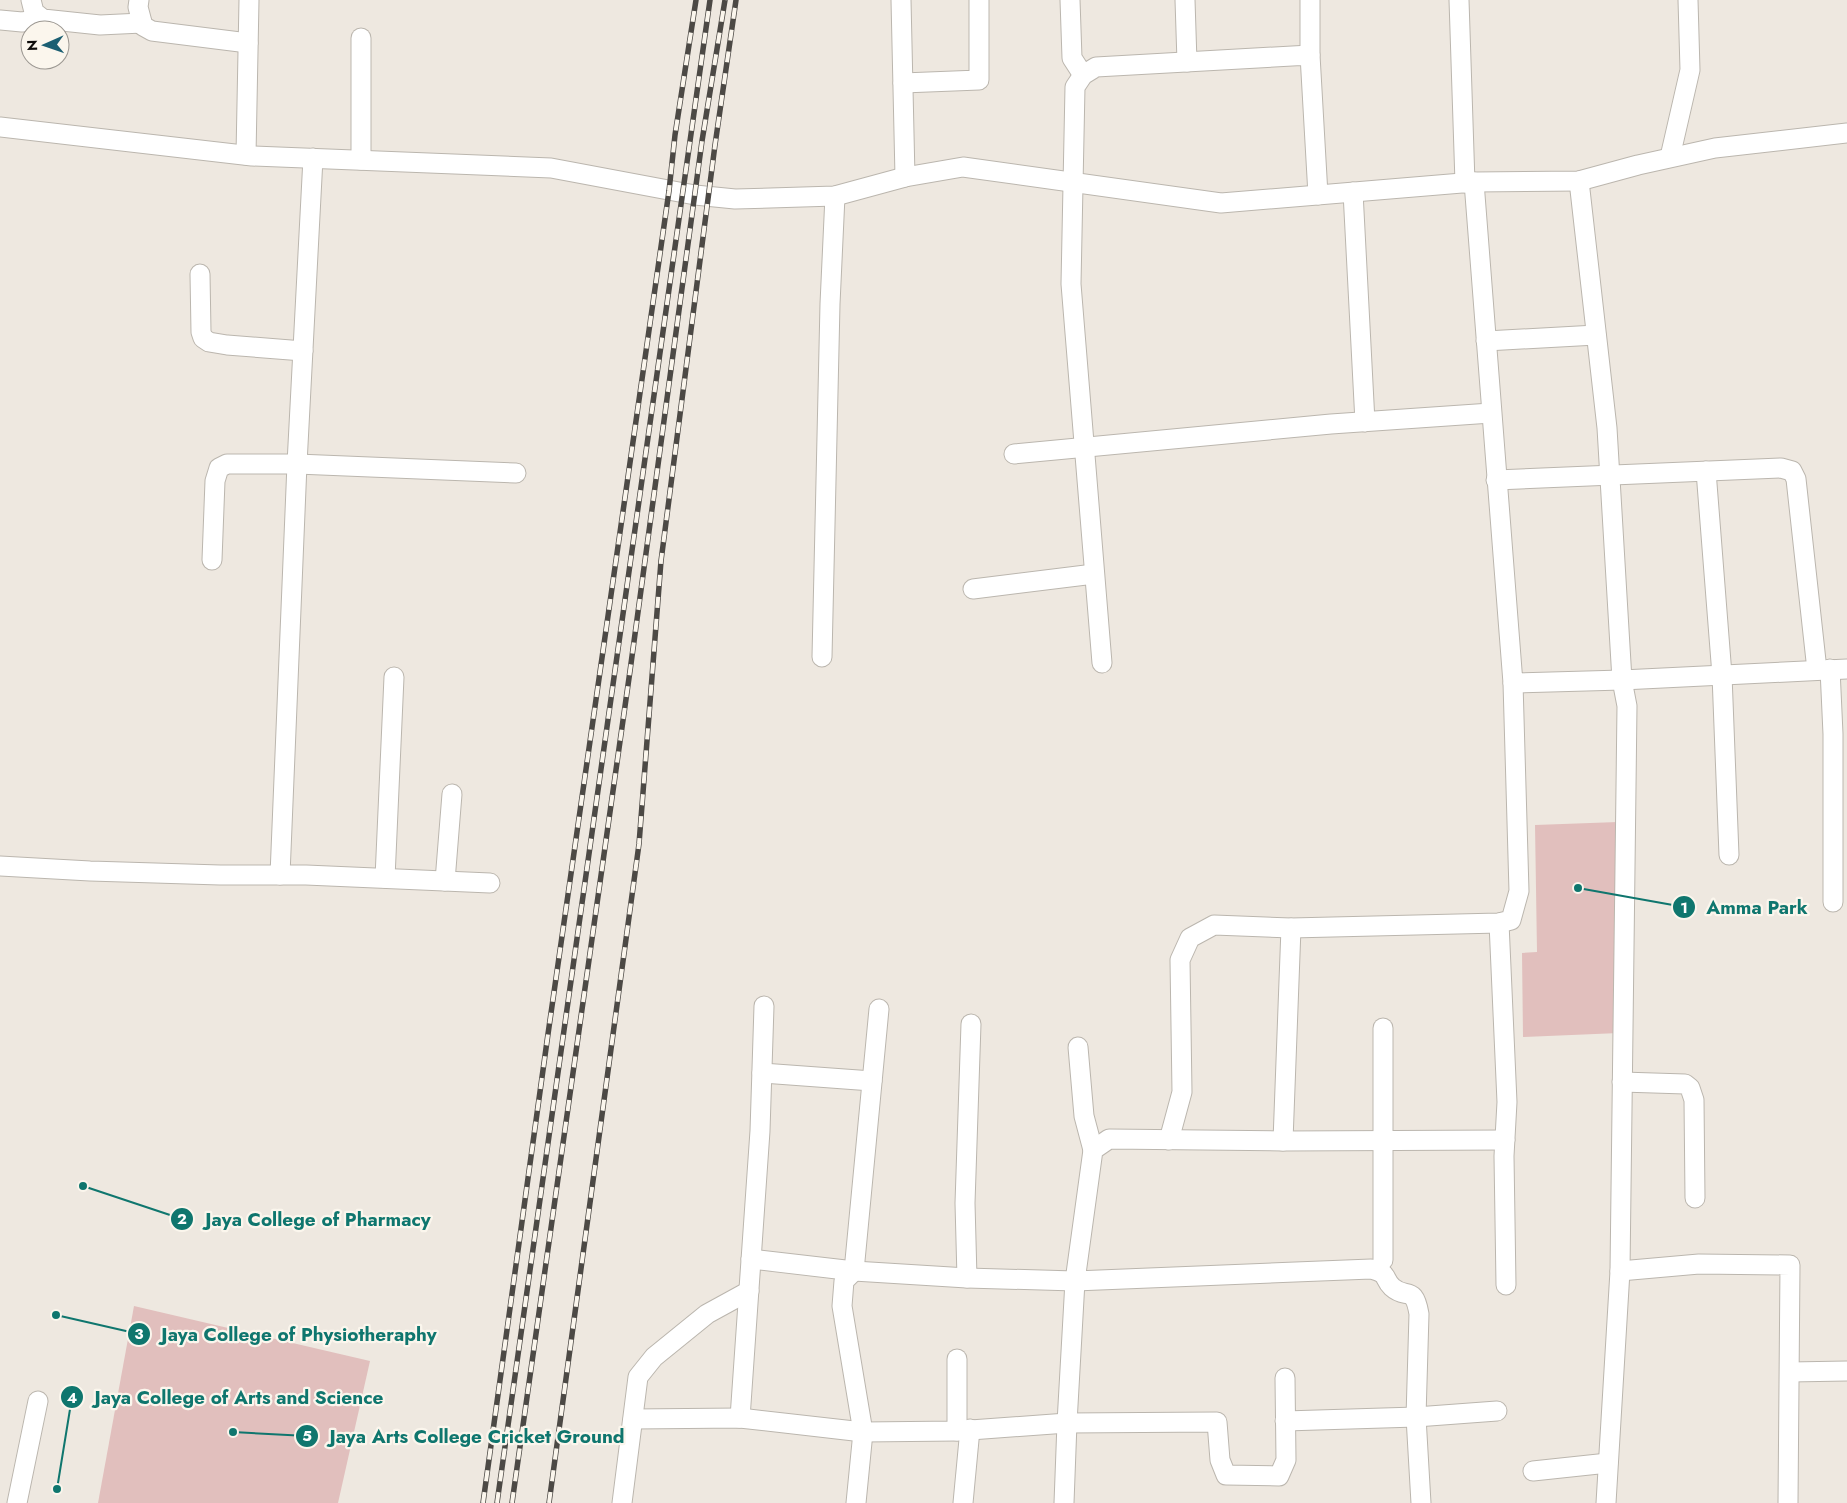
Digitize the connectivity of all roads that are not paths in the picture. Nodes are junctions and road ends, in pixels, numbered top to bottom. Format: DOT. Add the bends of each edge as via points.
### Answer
graph roads {
  1 [pos="31,0"];
  2 [pos="140,0"];
  3 [pos="249,0"];
  4 [pos="901,0"];
  5 [pos="979,0"];
  6 [pos="1070,0"];
  7 [pos="1185,0"];
  8 [pos="1310,0"];
  9 [pos="1459,0"];
  10 [pos="1688,0"];
  11 [pos="43,19"];
  12 [pos="0,20"];
  13 [pos="142,23"];
  14 [pos="360,38"];
  15 [pos="248,43"];
  16 [pos="1310,55"];
  17 [pos="1187,62"];
  18 [pos="1083,75"];
  19 [pos="903,83"];
  20 [pos="1,130"];
  21 [pos="1847,133"];
  22 [pos="246,155"];
  23 [pos="1670,157"];
  24 [pos="312,158"];
  25 [pos="361,160"];
  26 [pos="905,177"];
  27 [pos="1579,181"];
  28 [pos="1073,182"];
  29 [pos="1470,183"];
  30 [pos="1353,192"];
  31 [pos="1318,195"];
  32 [pos="836,196"];
  33 [pos="200,274"];
  34 [pos="1596,335"];
  35 [pos="1486,341"];
  36 [pos="302,351"];
  37 [pos="1491,413"];
  38 [pos="1365,422"];
  39 [pos="1084,447"];
  40 [pos="1014,454"];
  41 [pos="296,464"];
  42 [pos="1706,471"];
  43 [pos="516,473"];
  44 [pos="1610,475"];
  45 [pos="1496,480"];
  46 [pos="212,560"];
  47 [pos="1094,574"];
  48 [pos="973,589"];
  49 [pos="822,657"];
  50 [pos="1102,663"];
  51 [pos="1831,669"];
  52 [pos="1722,675"];
  53 [pos="394,677"];
  54 [pos="1622,680"];
  55 [pos="1512,683"];
  56 [pos="452,794"];
  57 [pos="1729,855"];
  58 [pos="0,866"];
  59 [pos="280,875"];
  60 [pos="385,878"];
  61 [pos="445,881"];
  62 [pos="490,883"];
  63 [pos="1833,902"];
  64 [pos="1498,923"];
  65 [pos="1291,928"];
  66 [pos="764,1006"];
  67 [pos="880,1009"];
  68 [pos="971,1024"];
  69 [pos="1383,1028"];
  70 [pos="1078,1046"];
  71 [pos="762,1073"];
  72 [pos="872,1081"];
  73 [pos="1622,1082"];
  74 [pos="1169,1140"];
  75 [pos="1505,1140"];
  76 [pos="1284,1141"];
  77 [pos="1382,1141"];
  78 [pos="1093,1150"];
  79 [pos="1695,1198"];
  80 [pos="751,1259"];
  81 [pos="1384,1260"];
  82 [pos="854,1271"];
  83 [pos="1620,1271"];
  84 [pos="967,1278"];
  85 [pos="1075,1281"];
  86 [pos="1506,1285"];
  87 [pos="749,1291"];
  88 [pos="957,1359"];
  89 [pos="1847,1371"];
  90 [pos="1790,1372"];
  91 [pos="1285,1378"];
  92 [pos="38,1401"];
  93 [pos="1497,1410"];
  94 [pos="1416,1417"];
  95 [pos="740,1418"];
  96 [pos="633,1419"];
  97 [pos="1285,1421"];
  98 [pos="1067,1423"];
  99 [pos="963,1430"];
  100 [pos="863,1432"];
  101 [pos="1608,1463"];
  102 [pos="1534,1471"];
  103 [pos="16,1503"];
  104 [pos="622,1503"];
  105 [pos="856,1503"];
  106 [pos="963,1503"];
  107 [pos="1064,1503"];
  108 [pos="1421,1503"];
  109 [pos="1606,1503"];
  110 [pos="1788,1503"];
  1 -- 11 [label="street" via="34,12"];
  2 -- 13 [label="street" via="138,6"];
  3 -- 15 [label="street"];
  4 -- 19 [label="street"];
  5 -- 19 [label="street" via="979,80"];
  6 -- 18 [label="street" via="1072,58"];
  7 -- 17 [label="street"];
  8 -- 16 [label="street"];
  9 -- 29 [label="street"];
  10 -- 23 [label="street" via="1690,70"];
  11 -- 12 [label="street" via="22,22"];
  11 -- 13 [label="street" via="100,25"];
  13 -- 15 [label="street" via="152,30"];
  14 -- 25 [label="street"];
  15 -- 22 [label="street"];
  16 -- 17 [label="street"];
  16 -- 31 [label="street"];
  17 -- 18 [label="street" via="1096,67"];
  18 -- 28 [label="street" via="1075,87"];
  19 -- 26 [label="street"];
  20 -- 22 [label="street"];
  21 -- 23 [label="street" via="1715,148"];
  22 -- 24 [label="street"];
  23 -- 27 [label="street"];
  24 -- 25 [label="street"];
  24 -- 36 [label="street"];
  25 -- 32 [label="street" via="551,168 727,198"];
  26 -- 28 [label="street" via="963,167"];
  26 -- 32 [label="street"];
  27 -- 29 [label="street"];
  27 -- 34 [label="street"];
  28 -- 31 [label="street" via="1221,203"];
  28 -- 39 [label="street" via="1071,284"];
  29 -- 30 [label="street"];
  29 -- 35 [label="street"];
  30 -- 31 [label="street"];
  30 -- 38 [label="street"];
  32 -- 49 [label="street" via="830,304"];
  33 -- 36 [label="street" via="203,338 227,345"];
  34 -- 35 [label="street"];
  34 -- 44 [label="street"];
  35 -- 37 [label="street"];
  36 -- 41 [label="street"];
  37 -- 38 [label="street"];
  37 -- 45 [label="street"];
  38 -- 39 [label="street"];
  39 -- 40 [label="street"];
  39 -- 47 [label="street"];
  41 -- 43 [label="street"];
  41 -- 46 [label="street" via="227,464 219,468 215,481"];
  41 -- 59 [label="street"];
  42 -- 44 [label="street"];
  42 -- 51 [label="street" via="1781,468 1792,471 1796,478"];
  42 -- 52 [label="street"];
  44 -- 45 [label="street"];
  44 -- 54 [label="street"];
  45 -- 55 [label="street"];
  47 -- 48 [label="street"];
  47 -- 50 [label="street"];
  51 -- 52 [label="street"];
  51 -- 63 [label="street"];
  52 -- 54 [label="street"];
  52 -- 57 [label="street"];
  53 -- 60 [label="street"];
  54 -- 55 [label="street"];
  54 -- 73 [label="street" via="1627,706"];
  55 -- 64 [label="street" via="1519,891 1511,920"];
  56 -- 61 [label="street"];
  58 -- 59 [label="street"];
  59 -- 60 [label="street"];
  60 -- 61 [label="street"];
  61 -- 62 [label="street"];
  64 -- 65 [label="street"];
  64 -- 75 [label="street" via="1507,1102"];
  65 -- 74 [label="street" via="1214,925 1190,938 1180,960 1182,1092"];
  65 -- 76 [label="street"];
  66 -- 71 [label="street"];
  67 -- 72 [label="street"];
  68 -- 84 [label="street" via="965,1203"];
  69 -- 77 [label="street"];
  70 -- 78 [label="street" via="1084,1116"];
  71 -- 72 [label="street"];
  71 -- 80 [label="street"];
  72 -- 82 [label="street"];
  73 -- 79 [label="street" via="1685,1084 1690,1088 1694,1100"];
  73 -- 83 [label="street"];
  74 -- 76 [label="street"];
  74 -- 78 [label="street" via="1109,1139"];
  75 -- 77 [label="street"];
  75 -- 86 [label="street"];
  76 -- 77 [label="street"];
  77 -- 81 [label="street"];
  78 -- 85 [label="street"];
  80 -- 82 [label="street"];
  80 -- 87 [label="street"];
  82 -- 84 [label="street"];
  82 -- 100 [label="street" via="844,1281 842,1306"];
  83 -- 90 [label="street" via="1699,1264 1790,1265"];
  83 -- 101 [label="street"];
  84 -- 85 [label="street"];
  85 -- 94 [label="street" via="1378,1271 1385,1274 1392,1287 1414,1297 1417,1304"];
  85 -- 98 [label="street"];
  87 -- 95 [label="street"];
  87 -- 96 [label="street" via="707,1314 654,1357 638,1377"];
  88 -- 99 [label="street"];
  89 -- 90 [label="street"];
  90 -- 110 [label="street"];
  91 -- 97 [label="street"];
  92 -- 103 [label="street"];
  93 -- 94 [label="street"];
  94 -- 97 [label="street"];
  94 -- 108 [label="street"];
  95 -- 96 [label="street"];
  95 -- 100 [label="street"];
  96 -- 104 [label="street"];
  97 -- 98 [label="street" via="1286,1460 1279,1476 1226,1475 1220,1460 1217,1422"];
  98 -- 99 [label="street"];
  98 -- 107 [label="street"];
  99 -- 100 [label="street"];
  99 -- 106 [label="street"];
  100 -- 105 [label="street"];
  101 -- 102 [label="street"];
  101 -- 109 [label="street"];
}
